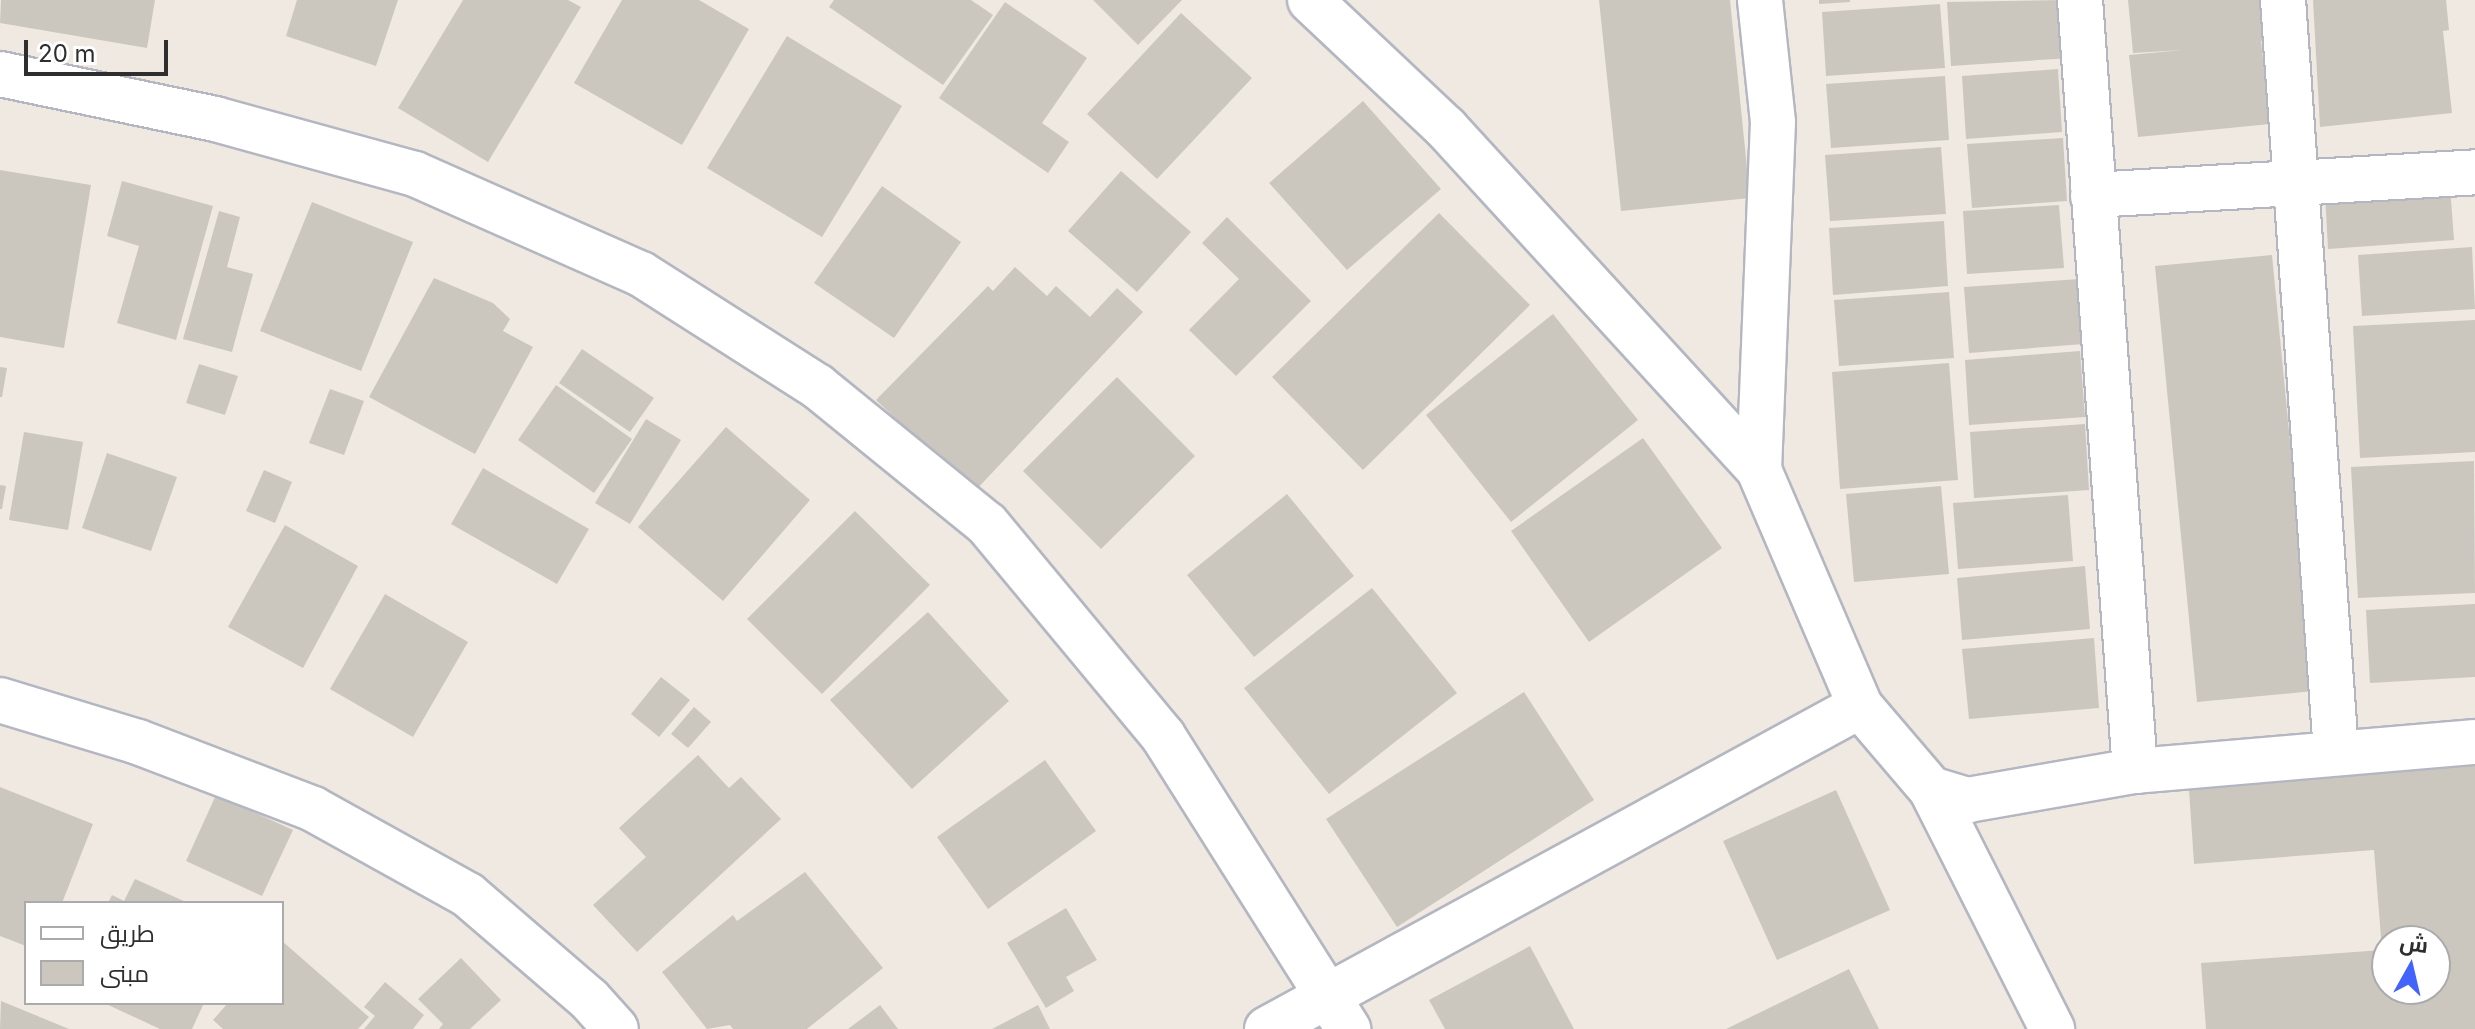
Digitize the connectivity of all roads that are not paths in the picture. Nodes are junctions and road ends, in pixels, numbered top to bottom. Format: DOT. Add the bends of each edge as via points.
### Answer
graph roads {
  1 [pos="1310,0"];
  2 [pos="1760,0"];
  3 [pos="2080,0"];
  4 [pos="2283,0"];
  5 [pos="0,74"];
  6 [pos="2475,172"];
  7 [pos="2297,180"];
  8 [pos="2093,195"];
  9 [pos="1759,470"];
  10 [pos="0,700"];
  11 [pos="1860,706"];
  12 [pos="2475,742"];
  13 [pos="2336,753"];
  14 [pos="2135,771"];
  15 [pos="1931,789"];
  16 [pos="1339,1011"];
  17 [pos="616,1029"];
  18 [pos="1267,1029"];
  19 [pos="2052,1029"];
  1 -- 9 [label="street" via="1446,128"];
  2 -- 9 [label="street" via="1773,122"];
  3 -- 8 [label="street"];
  4 -- 7 [label="street"];
  5 -- 16 [label="street" via="215,119 415,174 641,274 817,386 987,524 1163,736"];
  6 -- 7 [label="street"];
  7 -- 8 [label="street"];
  7 -- 13 [label="street"];
  8 -- 14 [label="street"];
  9 -- 11 [label="street"];
  10 -- 17 [label="street" via="138,742 313,809 468,895 589,999"];
  11 -- 15 [label="street"];
  11 -- 16 [label="street"];
  12 -- 13 [label="street"];
  13 -- 14 [label="street"];
  14 -- 15 [label="street" via="1968,800"];
  15 -- 19 [label="street"];
  16 -- 18 [label="street"];
}
